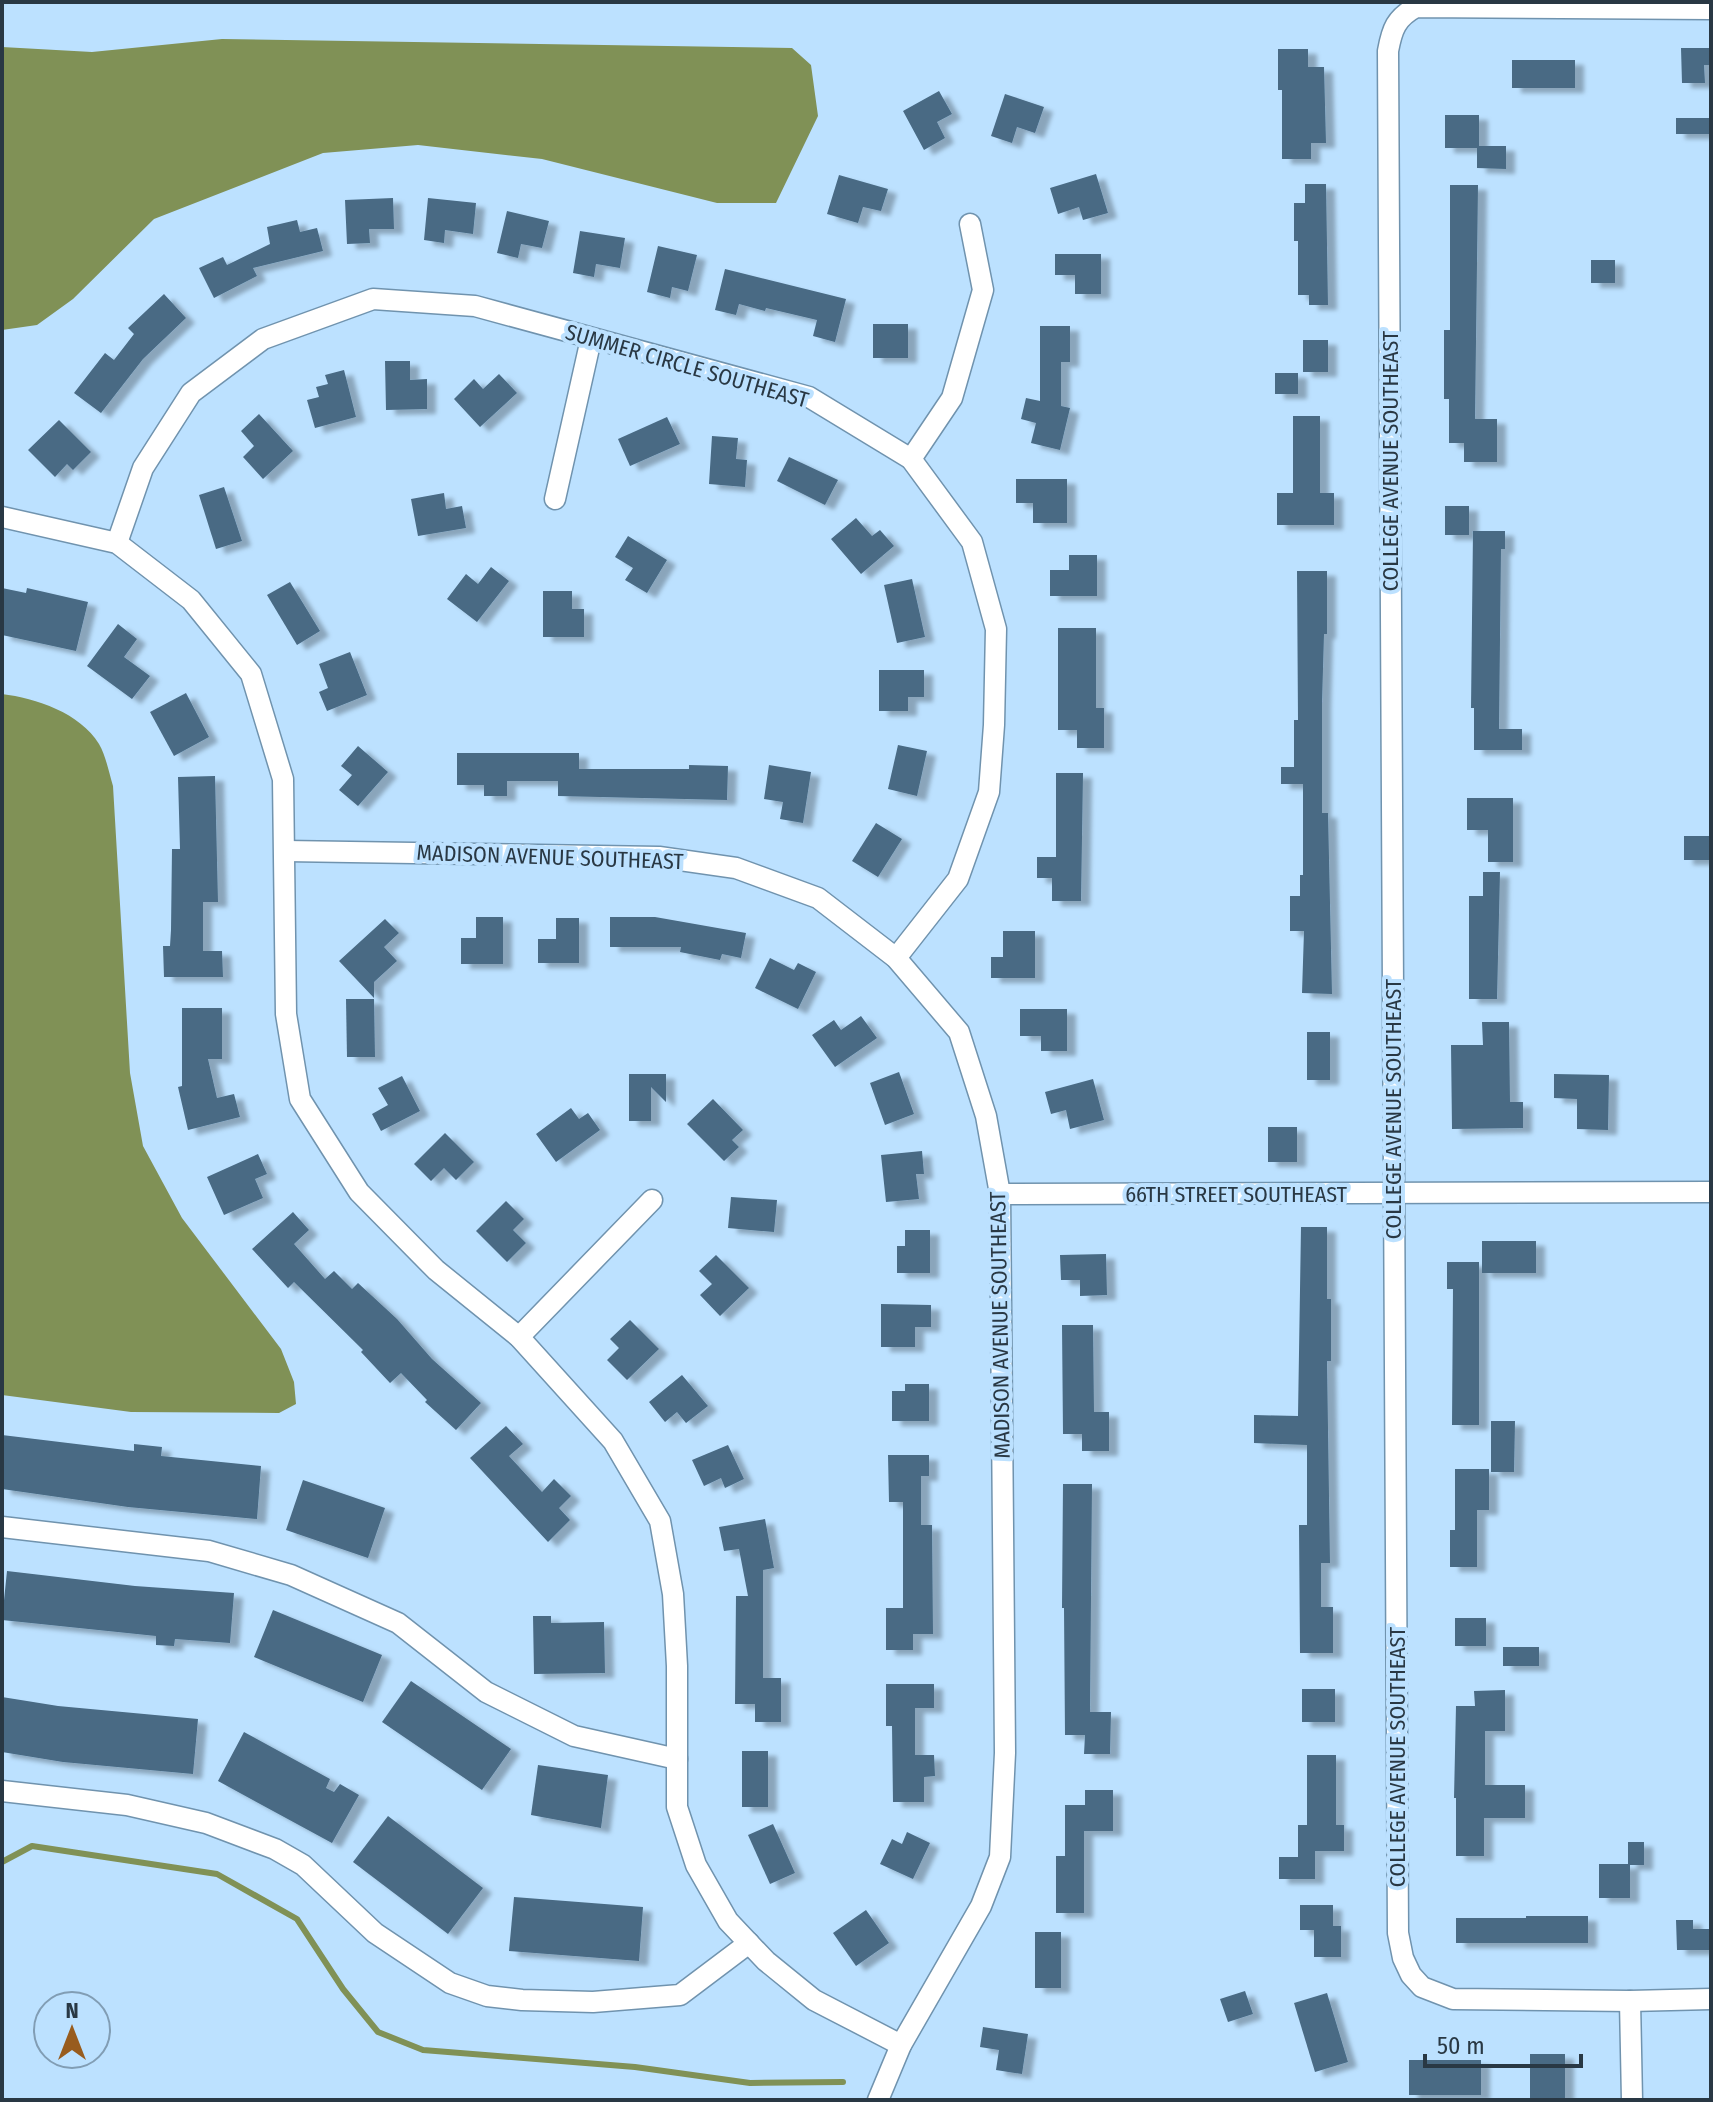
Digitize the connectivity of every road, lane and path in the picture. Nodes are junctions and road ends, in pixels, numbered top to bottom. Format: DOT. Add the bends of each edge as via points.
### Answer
graph roads {
  1 [pos="1711,9"];
  2 [pos="970,224"];
  3 [pos="591,339"];
  4 [pos="911,459"];
  5 [pos="555,499"];
  6 [pos="2,517"];
  7 [pos="117,543"];
  8 [pos="286,851"];
  9 [pos="896,958"];
  10 [pos="1711,1192"];
  11 [pos="1000,1194"];
  12 [pos="1393,1194"];
  13 [pos="652,1200"];
  14 [pos="519,1337"];
  15 [pos="2,1527"];
  16 [pos="677,1759"];
  17 [pos="2,1791"];
  18 [pos="749,1943"];
  19 [pos="1711,1999"];
  20 [pos="1630,2001"];
  21 [pos="901,2045"];
  22 [pos="878,2100"];
  23 [pos="1632,2100"];
  1 -- 12 [label="street, COLLEGE AVENUE SOUTHEAST" via="1416,7 1401,16 1392,31 1388,51"];
  2 -- 4 [label="street" via="983,290 952,398"];
  3 -- 4 [label="street, SUMMER CIRCLE SOUTHEAST" via="809,397"];
  3 -- 5 [label="street"];
  3 -- 7 [label="street, SUMMER CIRCLE SOUTHEAST" via="475,306 373,299 263,339 191,393 143,468"];
  4 -- 9 [label="street, SUMMER CIRCLE SOUTHEAST" via="972,542 996,629 994,725 989,792 958,879"];
  6 -- 7 [label="street"];
  7 -- 8 [label="street" via="191,600 251,674 283,779"];
  8 -- 9 [label="street, MADISON AVENUE SOUTHEAST" via="659,857 736,868 818,898"];
  8 -- 14 [label="street" via="286,1014 300,1099 359,1192 436,1270"];
  9 -- 11 [label="street, MADISON AVENUE SOUTHEAST" via="959,1032 986,1116"];
  10 -- 12 [label="street, 66TH STREET SOUTHEAST"];
  11 -- 12 [label="street, 66TH STREET SOUTHEAST"];
  11 -- 21 [label="street, MADISON AVENUE SOUTHEAST" via="1005,1753 1000,1857 981,1906"];
  12 -- 20 [label="street, COLLEGE AVENUE SOUTHEAST" via="1398,1933 1403,1958 1422,1987 1453,1999"];
  13 -- 14 [label="street"];
  14 -- 16 [label="street" via="613,1441 660,1521 673,1594"];
  15 -- 16 [label="street" via="209,1551 291,1575 398,1623 486,1692 574,1736"];
  16 -- 18 [label="street" via="677,1807 696,1865 728,1921"];
  17 -- 18 [label="street" via="127,1805 206,1823 275,1849 303,1865 375,1933 450,1983 487,1996 593,2002 680,1995"];
  18 -- 21 [label="street" via="814,2000"];
  19 -- 20 [label="street, COLLEGE AVENUE SOUTHEAST"];
  20 -- 23 [label="street"];
  21 -- 22 [label="street, MADISON AVENUE SOUTHEAST"];
}
